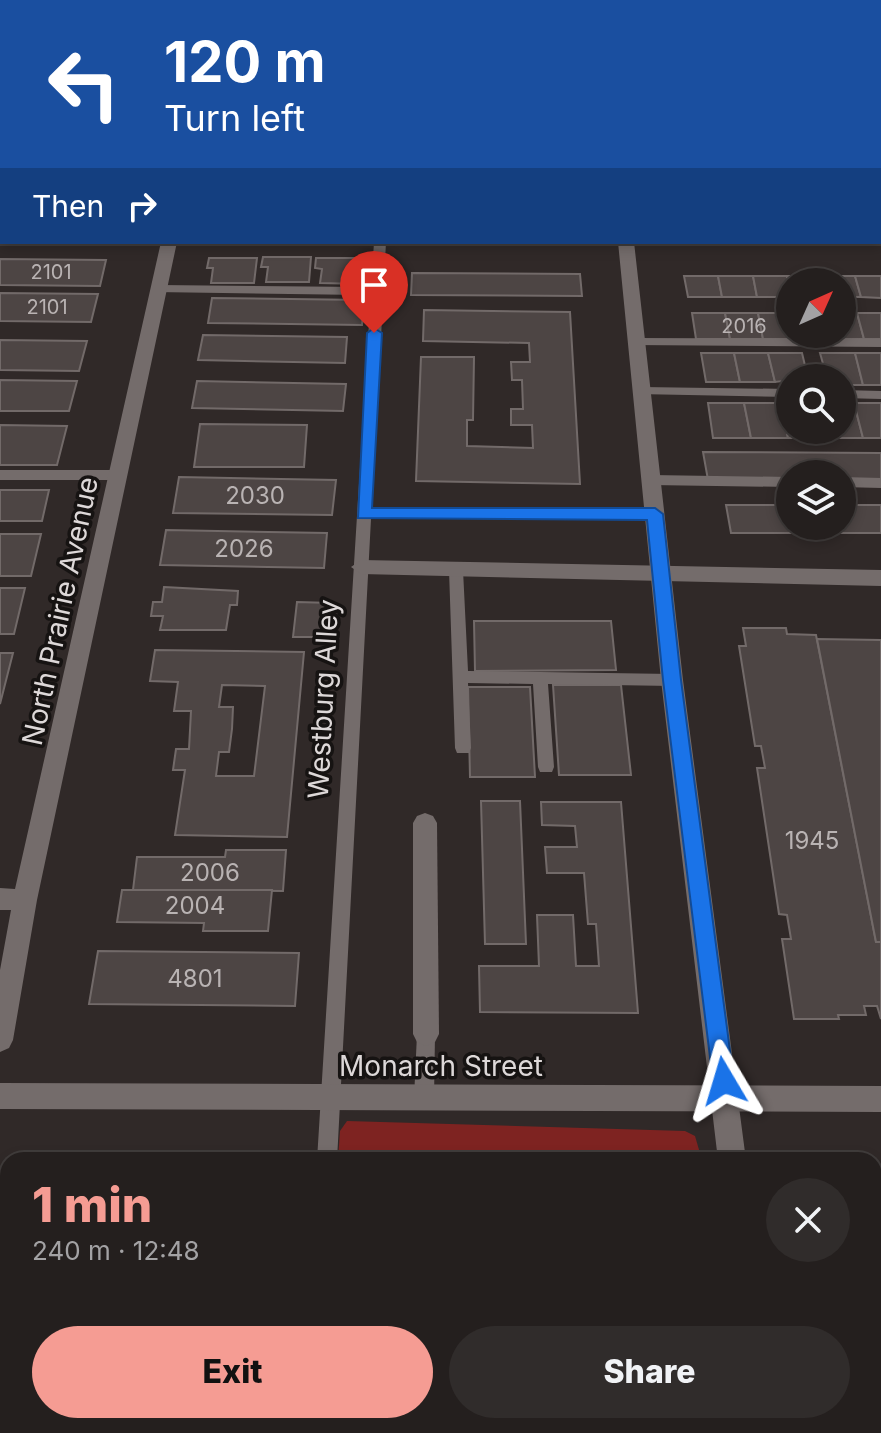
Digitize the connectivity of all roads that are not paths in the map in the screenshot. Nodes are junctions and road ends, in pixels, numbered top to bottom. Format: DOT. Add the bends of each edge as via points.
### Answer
graph roads {
  1 [pos="169,244"];
  2 [pos="380,244"];
  3 [pos="626,244"];
  4 [pos="159,289"];
  5 [pos="362,291"];
  6 [pos="637,342"];
  7 [pos="881,343"];
  8 [pos="642,391"];
  9 [pos="776,393"];
  10 [pos="856,394"];
  11 [pos="881,395"];
  12 [pos="0,475"];
  13 [pos="118,475"];
  14 [pos="651,480"];
  15 [pos="776,482"];
  16 [pos="856,482"];
  17 [pos="881,483"];
  18 [pos="364,514"];
  19 [pos="655,514"];
  20 [pos="361,567"];
  21 [pos="456,570"];
  22 [pos="661,576"];
  23 [pos="881,578"];
  24 [pos="460,677"];
  25 [pos="540,678"];
  26 [pos="672,680"];
  27 [pos="463,748"];
  28 [pos="546,767"];
  29 [pos="425,823"];
  30 [pos="0,899"];
  31 [pos="25,900"];
  32 [pos="426,1034"];
  33 [pos="0,1040"];
  34 [pos="0,1096"];
  35 [pos="333,1097"];
  36 [pos="424,1098"];
  37 [pos="725,1099"];
  38 [pos="881,1099"];
  39 [pos="328,1152"];
  40 [pos="731,1152"];
  1 -- 4 [label="street, North Prairie Avenue"];
  2 -- 18 [label="lane, Westburg Alley"];
  3 -- 6 [label="street"];
  4 -- 5 [label="lane"];
  4 -- 13 [label="street, North Prairie Avenue"];
  6 -- 7 [label="lane"];
  6 -- 8 [label="street"];
  8 -- 9 [label="lane"];
  8 -- 14 [label="street"];
  10 -- 11 [label="lane"];
  12 -- 13 [label="lane"];
  13 -- 31 [label="street, North Prairie Avenue"];
  14 -- 15 [label="lane"];
  14 -- 19 [label="street"];
  16 -- 17 [label="lane"];
  18 -- 19 [label="lane"];
  18 -- 20 [label="lane, Westburg Alley"];
  19 -- 22 [label="street"];
  20 -- 21 [label="street"];
  20 -- 35 [label="lane, Westburg Alley"];
  21 -- 22 [label="street"];
  21 -- 24 [label="lane"];
  22 -- 23 [label="street"];
  22 -- 26 [label="street"];
  24 -- 25 [label="lane"];
  24 -- 27 [label="lane"];
  25 -- 26 [label="lane"];
  25 -- 28 [label="lane"];
  26 -- 37 [label="street"];
  29 -- 32 [label="street"];
  30 -- 31 [label="street"];
  31 -- 33 [label="street, North Prairie Avenue"];
  32 -- 36 [label="lane"];
  34 -- 35 [label="street, Monarch Street"];
  35 -- 36 [label="street, Monarch Street"];
  35 -- 39 [label="lane, Westburg Alley"];
  36 -- 37 [label="street, Monarch Street"];
  37 -- 38 [label="street, Monarch Street"];
  37 -- 40 [label="street"];
}
